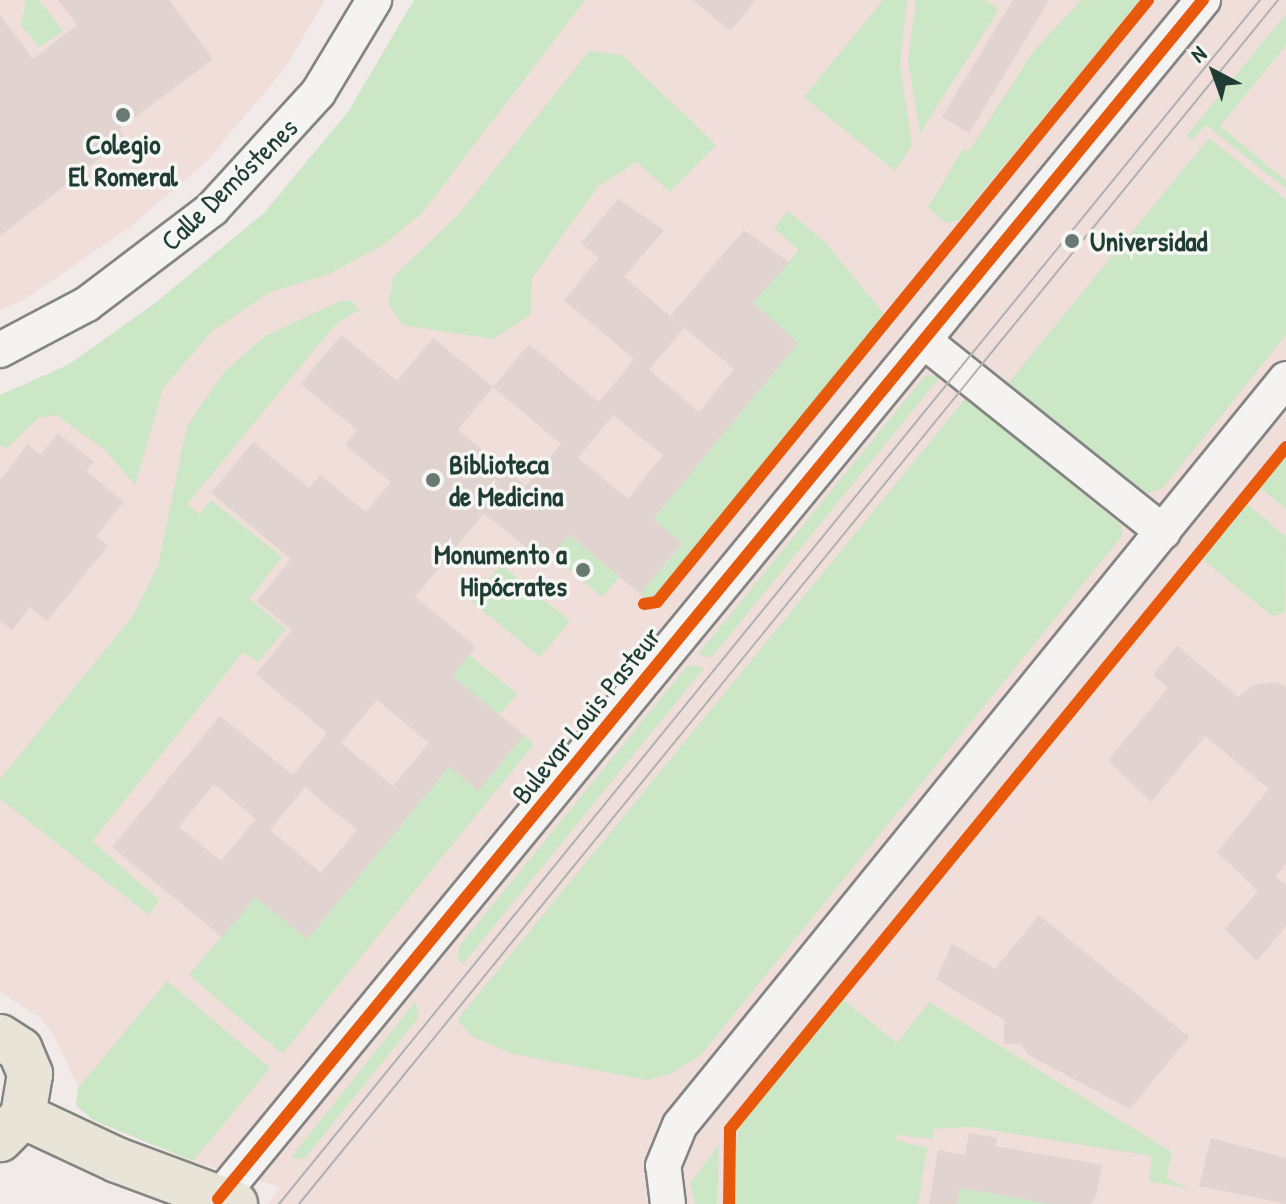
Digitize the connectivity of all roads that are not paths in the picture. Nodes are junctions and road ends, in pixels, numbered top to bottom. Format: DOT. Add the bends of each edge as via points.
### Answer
graph roads {
  1 [pos="374,0"];
  2 [pos="1203,0"];
  3 [pos="924,341"];
  4 [pos="0,350"];
  5 [pos="1286,379"];
  6 [pos="1163,532"];
  7 [pos="0,1037"];
  8 [pos="10,1130"];
  9 [pos="213,1202"];
  10 [pos="668,1204"];
  1 -- 4 [label="street, Calle Demóstenes" via="318,93 212,209 87,304"];
  2 -- 3 [label="street, Bulevar Louis Pasteur"];
  3 -- 6 [label="street"];
  3 -- 9 [label="street, Bulevar Louis Pasteur"];
  5 -- 6 [label="street"];
  6 -- 10 [label="street" via="680,1125 663,1166"];
  7 -- 8 [label="main road" via="20,1050 30,1074"];
  8 -- 9 [label="main road"];
}
